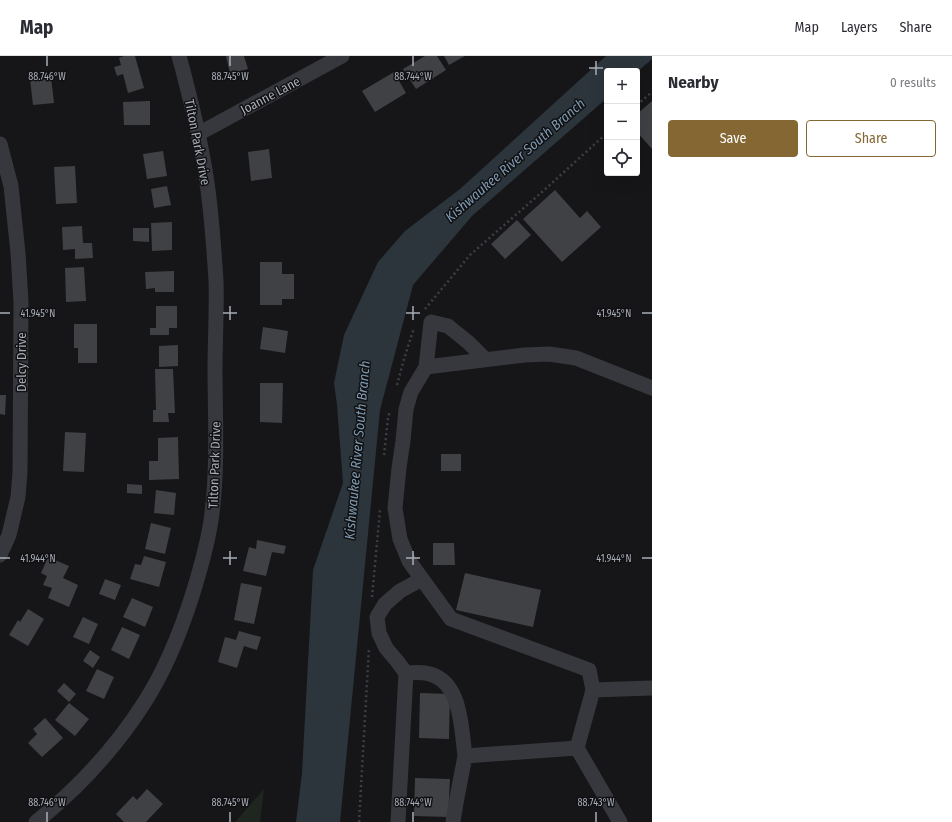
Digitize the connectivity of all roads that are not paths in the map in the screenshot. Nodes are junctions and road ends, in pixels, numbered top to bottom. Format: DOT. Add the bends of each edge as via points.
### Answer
graph roads {
  1 [pos="179,56"];
  2 [pos="342,56"];
  3 [pos="198,134"];
  4 [pos="0,144"];
  5 [pos="485,359"];
  6 [pos="426,366"];
  7 [pos="652,388"];
  8 [pos="0,555"];
  9 [pos="422,579"];
  10 [pos="406,673"];
  11 [pos="652,688"];
  12 [pos="593,690"];
  13 [pos="577,748"];
  14 [pos="464,756"];
  15 [pos="36,822"];
  16 [pos="398,822"];
  17 [pos="452,822"];
  18 [pos="620,822"];
  1 -- 3 [label="street, Tilton Park Drive"];
  2 -- 3 [label="street, Joanne Lane"];
  3 -- 15 [label="street, Tilton Park Drive" via="208,188 216,281 215,471 212,512 204,554 185,619 165,665 145,701 99,763"];
  4 -- 8 [label="street, Delcy Drive" via="11,186 15,215 21,317 18,497 9,535"];
  5 -- 6 [label="street"];
  5 -- 6 [label="street" via="448,326 431,322"];
  5 -- 7 [label="street" via="541,354 576,358"];
  6 -- 9 [label="street" via="411,392 406,409 395,508 400,539 409,561"];
  9 -- 10 [label="street" via="400,591 385,604 378,617 379,633 386,648"];
  9 -- 12 [label="street" via="451,619 589,670"];
  10 -- 14 [label="street" via="426,673 441,679 453,693 460,716"];
  10 -- 16 [label="street"];
  11 -- 12 [label="street"];
  12 -- 13 [label="street"];
  13 -- 14 [label="street"];
  13 -- 18 [label="street"];
  14 -- 17 [label="street"];
}
